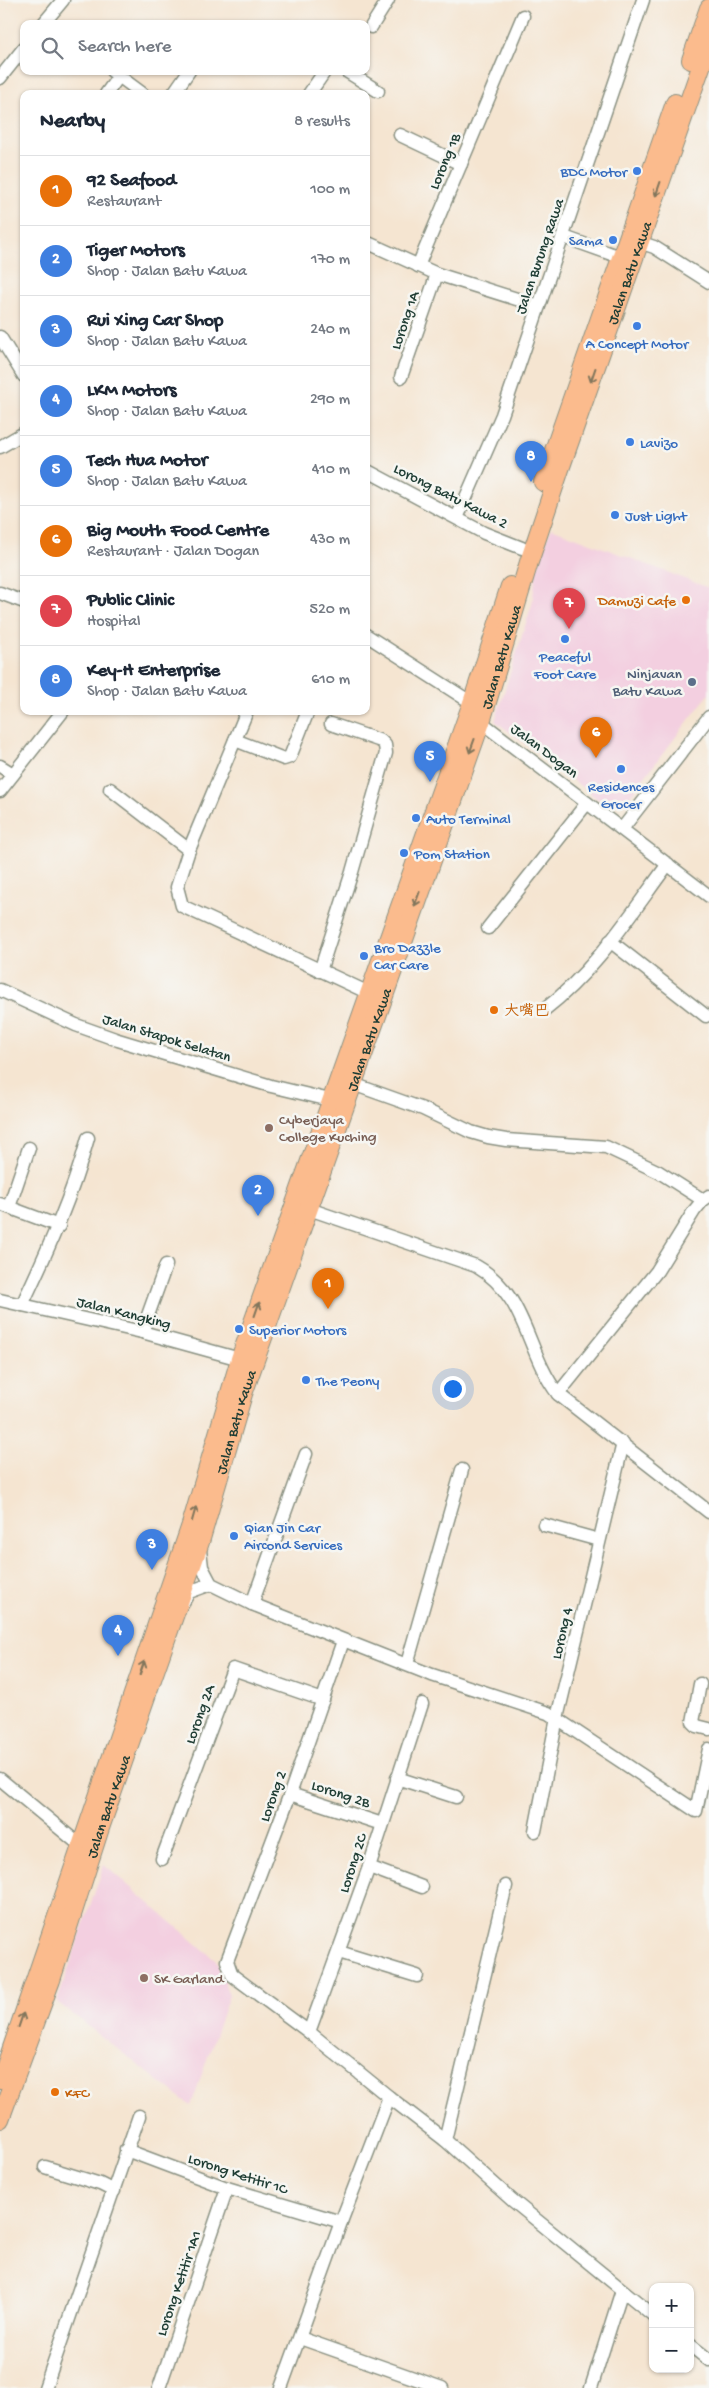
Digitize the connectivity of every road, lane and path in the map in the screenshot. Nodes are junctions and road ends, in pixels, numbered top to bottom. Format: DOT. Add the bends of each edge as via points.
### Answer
graph roads {
  1 [pos="63,0"];
  2 [pos="388,0"];
  3 [pos="643,0"];
  4 [pos="709,8"];
  5 [pos="523,16"];
  6 [pos="46,20"];
  7 [pos="371,27"];
  8 [pos="709,44"];
  9 [pos="20,53"];
  10 [pos="115,75"];
  11 [pos="116,75"];
  12 [pos="185,75"];
  13 [pos="322,75"];
  14 [pos="352,75"];
  15 [pos="0,78"];
  16 [pos="108,90"];
  17 [pos="137,90"];
  18 [pos="176,90"];
  19 [pos="312,90"];
  20 [pos="378,91"];
  21 [pos="400,135"];
  22 [pos="461,164"];
  23 [pos="564,237"];
  24 [pos="639,242"];
  25 [pos="370,244"];
  26 [pos="620,257"];
  27 [pos="418,266"];
  28 [pos="437,274"];
  29 [pos="709,282"];
  30 [pos="539,306"];
  31 [pos="0,337"];
  32 [pos="20,370"];
  33 [pos="401,377"];
  34 [pos="20,435"];
  35 [pos="0,447"];
  36 [pos="370,472"];
  37 [pos="457,518"];
  38 [pos="522,548"];
  39 [pos="0,593"];
  40 [pos="20,600"];
  41 [pos="370,637"];
  42 [pos="472,703"];
  43 [pos="60,715"];
  44 [pos="245,715"];
  45 [pos="306,715"];
  46 [pos="709,717"];
  47 [pos="480,722"];
  48 [pos="331,724"];
  49 [pos="235,740"];
  50 [pos="0,766"];
  51 [pos="13,774"];
  52 [pos="110,789"];
  53 [pos="0,791"];
  54 [pos="588,803"];
  55 [pos="622,828"];
  56 [pos="189,850"];
  57 [pos="668,864"];
  58 [pos="709,896"];
  59 [pos="488,928"];
  60 [pos="610,941"];
  61 [pos="320,972"];
  62 [pos="0,990"];
  63 [pos="369,993"];
  64 [pos="544,1010"];
  65 [pos="706,1016"];
  66 [pos="353,1084"];
  67 [pos="330,1100"];
  68 [pos="88,1138"];
  69 [pos="29,1148"];
  70 [pos="706,1198"];
  71 [pos="4,1205"];
  72 [pos="309,1209"];
  73 [pos="59,1226"];
  74 [pos="166,1265"];
  75 [pos="0,1300"];
  76 [pos="22,1305"];
  77 [pos="142,1332"];
  78 [pos="240,1359"];
  79 [pos="558,1394"];
  80 [pos="622,1444"];
  81 [pos="306,1454"];
  82 [pos="462,1470"];
  83 [pos="688,1496"];
  84 [pos="709,1501"];
  85 [pos="709,1512"];
  86 [pos="544,1525"];
  87 [pos="599,1540"];
  88 [pos="200,1542"];
  89 [pos="211,1584"];
  90 [pos="252,1604"];
  91 [pos="174,1617"];
  92 [pos="343,1641"];
  93 [pos="407,1664"];
  94 [pos="700,1684"];
  95 [pos="322,1700"];
  96 [pos="422,1704"];
  97 [pos="557,1718"];
  98 [pos="709,1729"];
  99 [pos="709,1749"];
  100 [pos="397,1778"];
  101 [pos="0,1779"];
  102 [pos="290,1794"];
  103 [pos="456,1797"];
  104 [pos="696,1811"];
  105 [pos="709,1813"];
  106 [pos="382,1824"];
  107 [pos="535,1831"];
  108 [pos="81,1846"];
  109 [pos="162,1859"];
  110 [pos="369,1868"];
  111 [pos="422,1886"];
  112 [pos="506,1886"];
  113 [pos="339,1952"];
  114 [pos="417,1976"];
  115 [pos="309,2032"];
  116 [pos="0,2083"];
  117 [pos="389,2097"];
  118 [pos="139,2116"];
  119 [pos="0,2119"];
  120 [pos="446,2140"];
  121 [pos="126,2150"];
  122 [pos="46,2167"];
  123 [pos="226,2188"];
  124 [pos="114,2191"];
  125 [pos="341,2222"];
  126 [pos="622,2290"];
  127 [pos="649,2312"];
  128 [pos="300,2338"];
  129 [pos="694,2348"];
  130 [pos="709,2360"];
  131 [pos="410,2382"];
  132 [pos="45,2388"];
  133 [pos="159,2388"];
  134 [pos="281,2388"];
  135 [pos="442,2388"];
  136 [pos="590,2388"];
  1 -- 6 [label="street"];
  2 -- 7 [label="street"];
  3 -- 23 [label="street, Jalan Burung Rawa"];
  4 -- 26 [label="highway, Jalan Batu Kawa"];
  5 -- 22 [label="street, Lorong 1B"];
  8 -- 24 [label="highway, Jalan Batu Kawa, one-way"];
  9 -- 15 [label="street"];
  10 -- 16 [label="street"];
  11 -- 17 [label="street"];
  12 -- 18 [label="street"];
  13 -- 19 [label="street"];
  14 -- 20 [label="street"];
  21 -- 22 [label="street"];
  22 -- 27 [label="street, Lorong 1B"];
  23 -- 26 [label="street"];
  23 -- 30 [label="street, Jalan Burung Rawa"];
  24 -- 29 [label="street" via="654,247"];
  24 -- 47 [label="highway, Jalan Batu Kawa, one-way" via="529,562"];
  25 -- 27 [label="street"];
  26 -- 38 [label="highway, Jalan Batu Kawa"];
  27 -- 28 [label="street"];
  28 -- 30 [label="street"];
  28 -- 33 [label="street, Lorong 1A"];
  30 -- 37 [label="street, Jalan Burung Rawa" via="502,415"];
  31 -- 32 [label="street"];
  34 -- 35 [label="street"];
  36 -- 37 [label="street, Lorong Batu Kawa 2"];
  37 -- 38 [label="street, Lorong Batu Kawa 2"];
  38 -- 42 [label="highway, Jalan Batu Kawa"];
  39 -- 40 [label="street"];
  41 -- 42 [label="street"];
  42 -- 63 [label="highway, Jalan Batu Kawa"];
  43 -- 51 [label="street"];
  44 -- 49 [label="street"];
  45 -- 49 [label="street" via="290,757 284,759"];
  46 -- 55 [label="street"];
  47 -- 54 [label="street, Jalan Dogan"];
  47 -- 66 [label="highway, Jalan Batu Kawa, one-way"];
  48 -- 61 [label="street" via="381,741 386,752"];
  49 -- 56 [label="street"];
  50 -- 51 [label="street"];
  51 -- 53 [label="street"];
  52 -- 56 [label="street"];
  54 -- 55 [label="street, Jalan Dogan"];
  54 -- 59 [label="street"];
  55 -- 57 [label="street, Jalan Dogan"];
  56 -- 61 [label="street" via="177,887 182,906"];
  57 -- 58 [label="street, Jalan Dogan"];
  57 -- 60 [label="street"];
  60 -- 64 [label="street" via="565,994"];
  60 -- 65 [label="street"];
  61 -- 63 [label="street"];
  62 -- 67 [label="street, Jalan Stapok Selatan" via="76,1025 118,1040 271,1086"];
  63 -- 67 [label="highway, Jalan Batu Kawa"];
  66 -- 70 [label="street" via="424,1109 488,1137 606,1147"];
  66 -- 72 [label="highway, Jalan Batu Kawa"];
  78 -- 67 [label="highway, Jalan Batu Kawa, one-way"];
  68 -- 73 [label="street"];
  69 -- 71 [label="street"];
  70 -- 79 [label="street" via="694,1211 657,1271"];
  71 -- 73 [label="street"];
  72 -- 79 [label="street" via="488,1272 513,1300 546,1378"];
  72 -- 88 [label="highway, Jalan Batu Kawa" via="243,1394"];
  73 -- 76 [label="street"];
  74 -- 77 [label="street"];
  75 -- 76 [label="street, Jalan Kangking"];
  76 -- 77 [label="street, Jalan Kangking"];
  77 -- 78 [label="street, Jalan Kangking"];
  108 -- 78 [label="highway, Jalan Batu Kawa, one-way" via="191,1525"];
  79 -- 80 [label="street"];
  80 -- 83 [label="street"];
  80 -- 87 [label="street, Lorong 4"];
  81 -- 90 [label="street"];
  82 -- 93 [label="street"];
  83 -- 84 [label="street"];
  83 -- 85 [label="street"];
  86 -- 87 [label="street"];
  87 -- 97 [label="street, Lorong 4"];
  88 -- 89 [label="street" via="202,1567"];
  88 -- 91 [label="highway, Jalan Batu Kawa"];
  89 -- 90 [label="street"];
  89 -- 91 [label="street" via="189,1592"];
  90 -- 92 [label="street"];
  91 -- 119 [label="highway, Jalan Batu Kawa"];
  92 -- 93 [label="street"];
  92 -- 95 [label="street, Lorong 2"];
  93 -- 97 [label="street"];
  94 -- 98 [label="street" via="693,1722"];
  95 -- 102 [label="street, Lorong 2"];
  95 -- 109 [label="street, Lorong 2A" via="232,1669"];
  96 -- 100 [label="street, Lorong 2C"];
  97 -- 104 [label="street"];
  97 -- 107 [label="street, Lorong 4"];
  99 -- 104 [label="street"];
  100 -- 103 [label="street"];
  100 -- 106 [label="street, Lorong 2C"];
  101 -- 108 [label="street"];
  102 -- 106 [label="street, Lorong 2B"];
  102 -- 115 [label="street, Lorong 2" via="227,1961 232,1975"];
  104 -- 105 [label="street"];
  106 -- 110 [label="street, Lorong 2C"];
  116 -- 108 [label="highway, Jalan Batu Kawa, one-way"];
  110 -- 111 [label="street"];
  110 -- 113 [label="street, Lorong 2C"];
  112 -- 120 [label="street"];
  113 -- 114 [label="street"];
  113 -- 115 [label="street, Lorong 2C"];
  115 -- 117 [label="street"];
  117 -- 120 [label="street"];
  117 -- 125 [label="street"];
  118 -- 121 [label="street"];
  120 -- 126 [label="street" via="512,2200"];
  121 -- 123 [label="street, Lorong Ketitir 1C"];
  121 -- 124 [label="street"];
  122 -- 124 [label="street"];
  123 -- 125 [label="street, Lorong Ketitir 1C"];
  123 -- 133 [label="street, Lorong Ketitir 1A1"];
  124 -- 132 [label="street"];
  125 -- 128 [label="street"];
  126 -- 127 [label="street"];
  126 -- 136 [label="street"];
  128 -- 131 [label="street"];
  128 -- 134 [label="street"];
  129 -- 130 [label="street"];
  131 -- 135 [label="street"];
}
